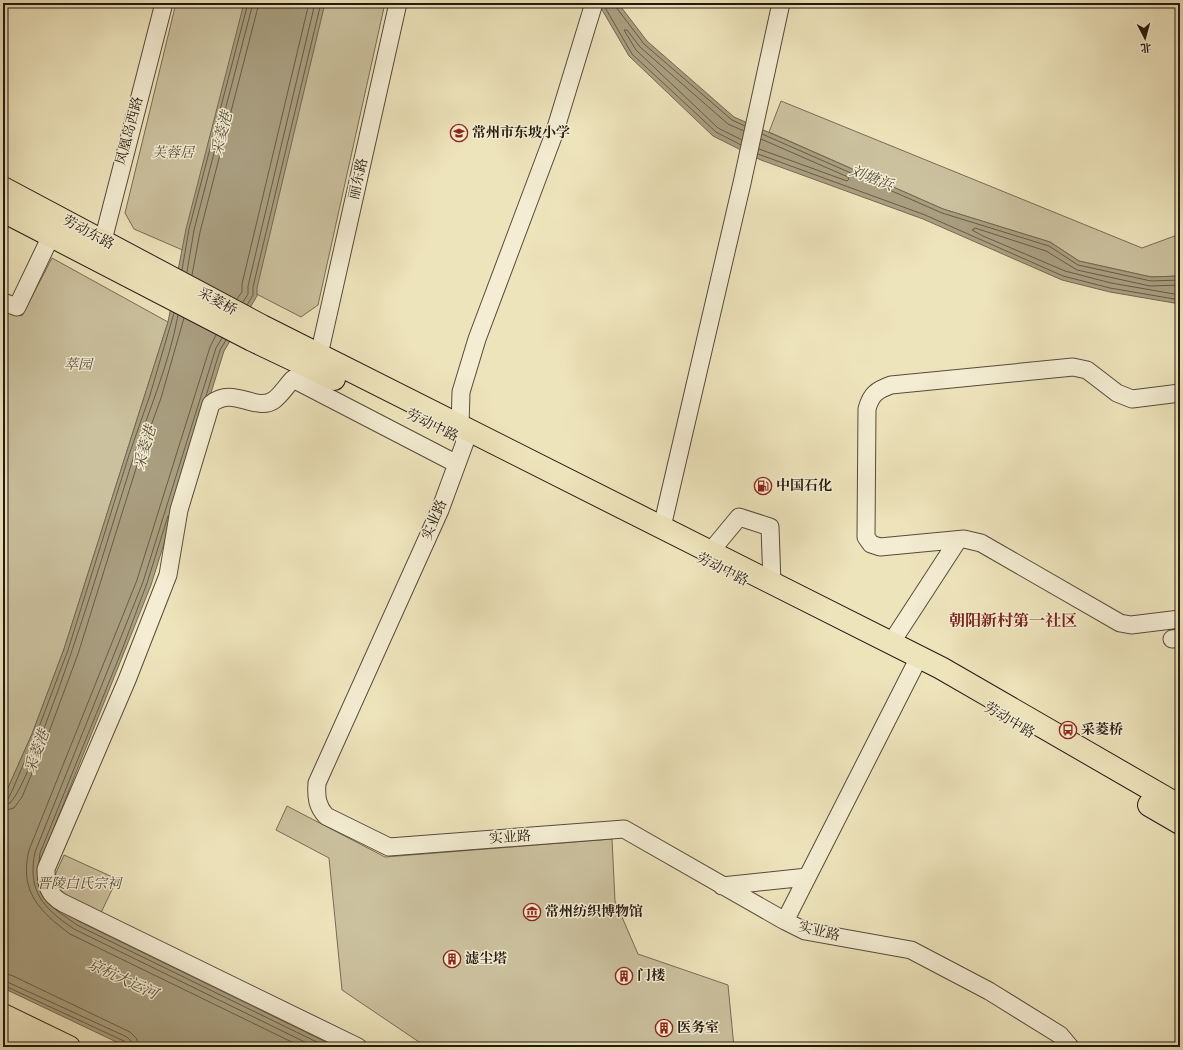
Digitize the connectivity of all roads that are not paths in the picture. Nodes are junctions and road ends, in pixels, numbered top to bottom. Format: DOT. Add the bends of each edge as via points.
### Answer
graph roads {
  1 [pos="164,3"];
  2 [pos="398,3"];
  3 [pos="781,3"];
  4 [pos="594,6"];
  5 [pos="3,188"];
  6 [pos="3,211"];
  7 [pos="51,236"];
  8 [pos="100,250"];
  9 [pos="168,286"];
  10 [pos="3,302"];
  11 [pos="257,333"];
  12 [pos="319,355"];
  13 [pos="1180,393"];
  14 [pos="463,434"];
  15 [pos="457,464"];
  16 [pos="662,527"];
  17 [pos="958,540"];
  18 [pos="710,552"];
  19 [pos="772,583"];
  20 [pos="1180,618"];
  21 [pos="891,643"];
  22 [pos="914,667"];
  23 [pos="1180,818"];
  24 [pos="807,877"];
  25 [pos="722,886"];
  26 [pos="785,922"];
  27 [pos="3,1015"];
  28 [pos="3,1033"];
  29 [pos="32,1047"];
  30 [pos="69,1047"];
  31 [pos="358,1047"];
  32 [pos="1070,1047"];
  1 -- 8 [label="street, 凤凰岛西路"];
  2 -- 12 [label="street, 丽东路"];
  3 -- 16 [label="street"];
  4 -- 14 [label="street" via="554,134 477,339 460,392"];
  5 -- 8 [label="main road, 劳动东路"];
  6 -- 7 [label="main road, 劳动东路"];
  7 -- 8 [label="main road, 劳动东路"];
  7 -- 10 [label="street" via="17,308"];
  8 -- 9 [label="main road, 劳动东路"];
  9 -- 11 [label="main road, 采菱桥"];
  11 -- 12 [label="main road, 劳动中路"];
  11 -- 14 [label="main road, 劳动中路"];
  12 -- 14 [label="main road, 劳动中路"];
  13 -- 17 [label="street" via="1132,399 1117,392 1087,370 1073,367 891,385 878,390 870,397 867,409 866,537 871,544 880,547"];
  14 -- 15 [label="street, 实业路"];
  14 -- 16 [label="main road, 劳动中路"];
  14 -- 22 [label="main road, 劳动中路"];
  15 -- 25 [label="street, 实业路" via="440,510 317,783 318,808 326,816 389,847 624,829"];
  15 -- 31 [label="street" via="293,379 274,400 264,404 231,396 218,398 211,404 179,510 168,575 127,680 46,869 46,883 54,898 63,904"];
  16 -- 18 [label="main road, 劳动中路"];
  17 -- 20 [label="street" via="981,543 1120,623 1131,625"];
  17 -- 21 [label="street"];
  18 -- 19 [label="main road, 劳动中路"];
  18 -- 19 [label="street" via="739,517 770,526"];
  19 -- 21 [label="main road, 劳动中路"];
  21 -- 23 [label="main road, 劳动中路" via="941,668"];
  22 -- 23 [label="main road, 劳动中路"];
  22 -- 24 [label="street"];
  24 -- 25 [label="street"];
  24 -- 26 [label="street"];
  25 -- 26 [label="street, 实业路"];
  26 -- 32 [label="street, 实业路" via="805,931 911,950 996,995 1060,1035"];
  27 -- 30 [label="main road"];
  28 -- 29 [label="main road"];
}
